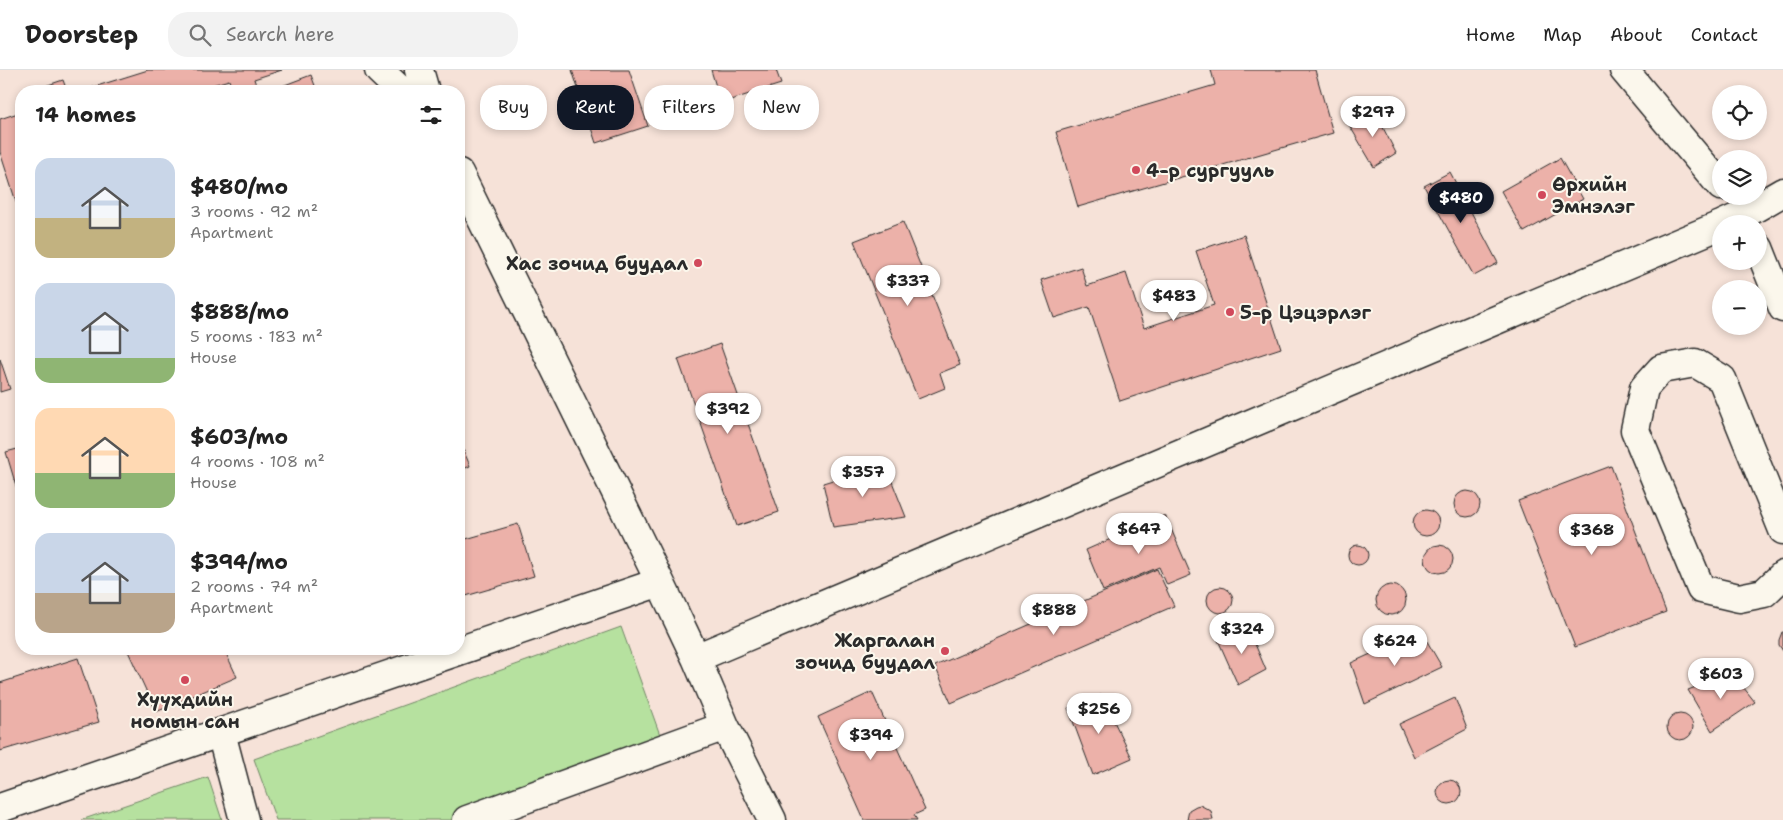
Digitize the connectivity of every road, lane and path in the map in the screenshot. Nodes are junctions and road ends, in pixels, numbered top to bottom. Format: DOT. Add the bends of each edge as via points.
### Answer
graph roads {
  1 [pos="379,70"];
  2 [pos="419,70"];
  3 [pos="1624,70"];
  4 [pos="395,85"];
  5 [pos="423,85"];
  6 [pos="1712,175"];
  7 [pos="465,185"];
  8 [pos="1783,192"];
  9 [pos="1738,215"];
  10 [pos="1712,226"];
  11 [pos="1767,268"];
  12 [pos="1783,308"];
  13 [pos="1783,530"];
  14 [pos="1783,574"];
  15 [pos="660,582"];
  16 [pos="465,649"];
  17 [pos="448,655"];
  18 [pos="696,658"];
  19 [pos="725,726"];
  20 [pos="221,733"];
  21 [pos="0,808"];
  22 [pos="244,820"];
  23 [pos="467,820"];
  24 [pos="772,820"];
  1 -- 4 [label="street"];
  2 -- 5 [label="street"];
  3 -- 6 [label="street"];
  7 -- 15 [label="street"];
  8 -- 9 [label="street"];
  10 -- 18 [label="street"];
  11 -- 12 [label="street"];
  13 -- 14 [label="street" via="1722,379 1695,363 1661,368 1644,388 1635,430 1700,589 1738,598 1764,593"];
  15 -- 16 [label="street"];
  15 -- 18 [label="street"];
  17 -- 20 [label="street"];
  18 -- 19 [label="street"];
  19 -- 23 [label="street"];
  19 -- 24 [label="street"];
  20 -- 21 [label="street"];
  20 -- 22 [label="street"];
}
